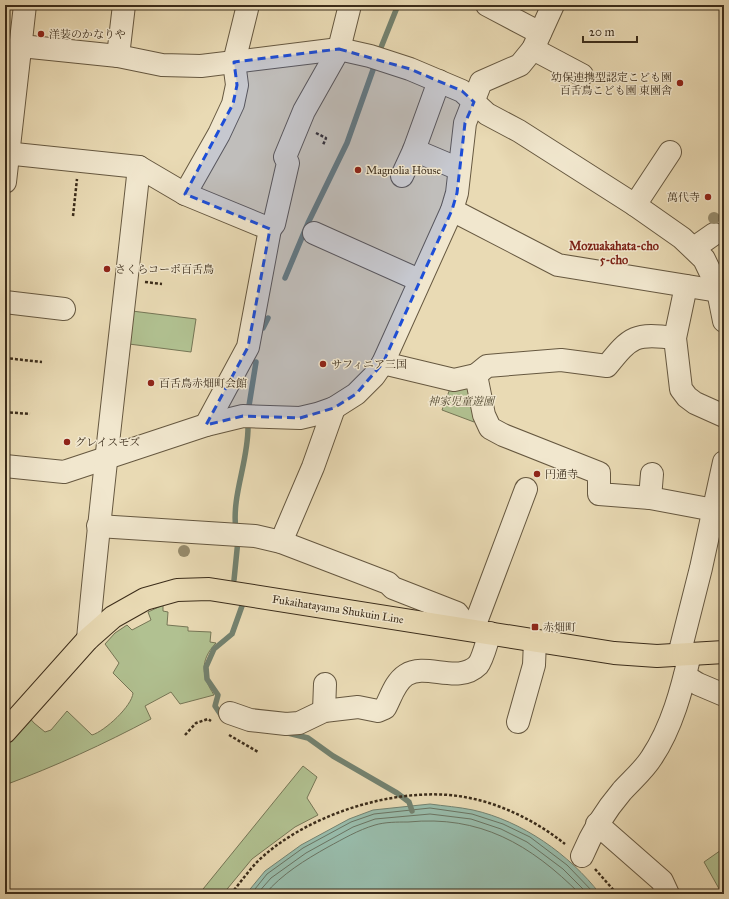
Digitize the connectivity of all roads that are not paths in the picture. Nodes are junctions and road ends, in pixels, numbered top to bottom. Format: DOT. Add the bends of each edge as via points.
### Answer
graph roads {
  1 [pos="25,5"];
  2 [pos="124,5"];
  3 [pos="248,5"];
  4 [pos="350,5"];
  5 [pos="487,5"];
  6 [pos="549,6"];
  7 [pos="536,41"];
  8 [pos="21,46"];
  9 [pos="339,48"];
  10 [pos="118,56"];
  11 [pos="234,62"];
  12 [pos="582,75"];
  13 [pos="439,81"];
  14 [pos="474,102"];
  15 [pos="414,150"];
  16 [pos="670,152"];
  17 [pos="6,153"];
  18 [pos="139,167"];
  19 [pos="459,169"];
  20 [pos="402,176"];
  21 [pos="5,182"];
  22 [pos="185,194"];
  23 [pos="635,205"];
  24 [pos="452,210"];
  25 [pos="270,229"];
  26 [pos="314,233"];
  27 [pos="714,234"];
  28 [pos="707,257"];
  29 [pos="420,280"];
  30 [pos="686,286"];
  31 [pos="718,291"];
  32 [pos="5,302"];
  33 [pos="64,309"];
  34 [pos="724,321"];
  35 [pos="675,338"];
  36 [pos="383,363"];
  37 [pos="476,375"];
  38 [pos="334,408"];
  39 [pos="724,416"];
  40 [pos="206,425"];
  41 [pos="108,456"];
  42 [pos="724,462"];
  43 [pos="5,466"];
  44 [pos="652,474"];
  45 [pos="526,489"];
  46 [pos="650,498"];
  47 [pos="714,510"];
  48 [pos="98,526"];
  49 [pos="281,542"];
  50 [pos="477,631"];
  51 [pos="88,639"];
  52 [pos="535,641"];
  53 [pos="724,652"];
  54 [pos="685,655"];
  55 [pos="685,676"];
  56 [pos="325,684"];
  57 [pos="724,695"];
  58 [pos="324,712"];
  59 [pos="518,722"];
  60 [pos="223,723"];
  61 [pos="5,732"];
  62 [pos="597,824"];
  63 [pos="582,856"];
  64 [pos="668,894"];
  1 -- 8 [label="street"];
  2 -- 10 [label="street"];
  3 -- 11 [label="street"];
  4 -- 9 [label="street"];
  5 -- 7 [label="street"];
  6 -- 7 [label="street"];
  7 -- 12 [label="street"];
  7 -- 14 [label="street" via="520,65 482,82"];
  8 -- 10 [label="street"];
  8 -- 17 [label="street"];
  9 -- 11 [label="street"];
  9 -- 13 [label="street" via="384,60"];
  9 -- 25 [label="street" via="304,111 285,157 288,163 274,224"];
  10 -- 11 [label="street" via="162,65 201,66"];
  11 -- 22 [label="street" via="236,85 233,104"];
  13 -- 14 [label="street" via="462,91"];
  13 -- 15 [label="street"];
  14 -- 19 [label="street" via="465,123"];
  14 -- 23 [label="street" via="487,114"];
  15 -- 19 [label="street"];
  15 -- 20 [label="street"];
  16 -- 23 [label="street"];
  17 -- 18 [label="street"];
  17 -- 21 [label="street"];
  18 -- 22 [label="street"];
  18 -- 41 [label="street"];
  19 -- 24 [label="street" via="457,193"];
  22 -- 25 [label="street"];
  23 -- 28 [label="street"];
  24 -- 29 [label="street"];
  24 -- 30 [label="street" via="558,265"];
  25 -- 40 [label="street" via="248,347"];
  26 -- 29 [label="street"];
  27 -- 28 [label="street"];
  28 -- 31 [label="street"];
  29 -- 36 [label="street"];
  30 -- 31 [label="street"];
  30 -- 35 [label="street"];
  31 -- 34 [label="street"];
  32 -- 33 [label="street"];
  35 -- 37 [label="street" via="633,338 623,345 607,366 561,360 487,366"];
  35 -- 39 [label="street" via="681,389 695,403"];
  36 -- 37 [label="street" via="454,380"];
  36 -- 38 [label="street" via="356,394"];
  37 -- 46 [label="street" via="484,415 490,428 600,473 599,494"];
  38 -- 40 [label="street" via="300,418 243,416"];
  38 -- 49 [label="street" via="313,467"];
  40 -- 41 [label="street"];
  41 -- 43 [label="street" via="64,472"];
  41 -- 48 [label="street"];
  42 -- 47 [label="street"];
  44 -- 46 [label="street"];
  45 -- 50 [label="street"];
  46 -- 47 [label="street"];
  47 -- 54 [label="street"];
  48 -- 49 [label="street" via="255,536"];
  48 -- 51 [label="street"];
  49 -- 50 [label="street" via="388,583 393,588 457,613"];
  50 -- 51 [label="main road, Fukaihatayama Shukuin Line" via="201,589 177,590 146,599 112,617"];
  50 -- 52 [label="main road, Fukaihatayama Shukuin Line"];
  50 -- 58 [label="street" via="478,664 466,672 450,674 421,671 407,674 397,685 385,708 378,711 358,707"];
  51 -- 61 [label="main road, Fukaihatayama Shukuin Line"];
  52 -- 54 [label="main road, Fukaihatayama Shukuin Line" via="614,653"];
  52 -- 59 [label="street" via="534,665"];
  53 -- 54 [label="main road, Fukaihatayama Shukuin Line"];
  54 -- 55 [label="street"];
  55 -- 57 [label="street"];
  55 -- 62 [label="street" via="663,739 652,758"];
  56 -- 58 [label="street"];
  58 -- 60 [label="street" via="299,723 250,720"];
  62 -- 63 [label="street"];
  62 -- 64 [label="street" via="662,881"];
}
